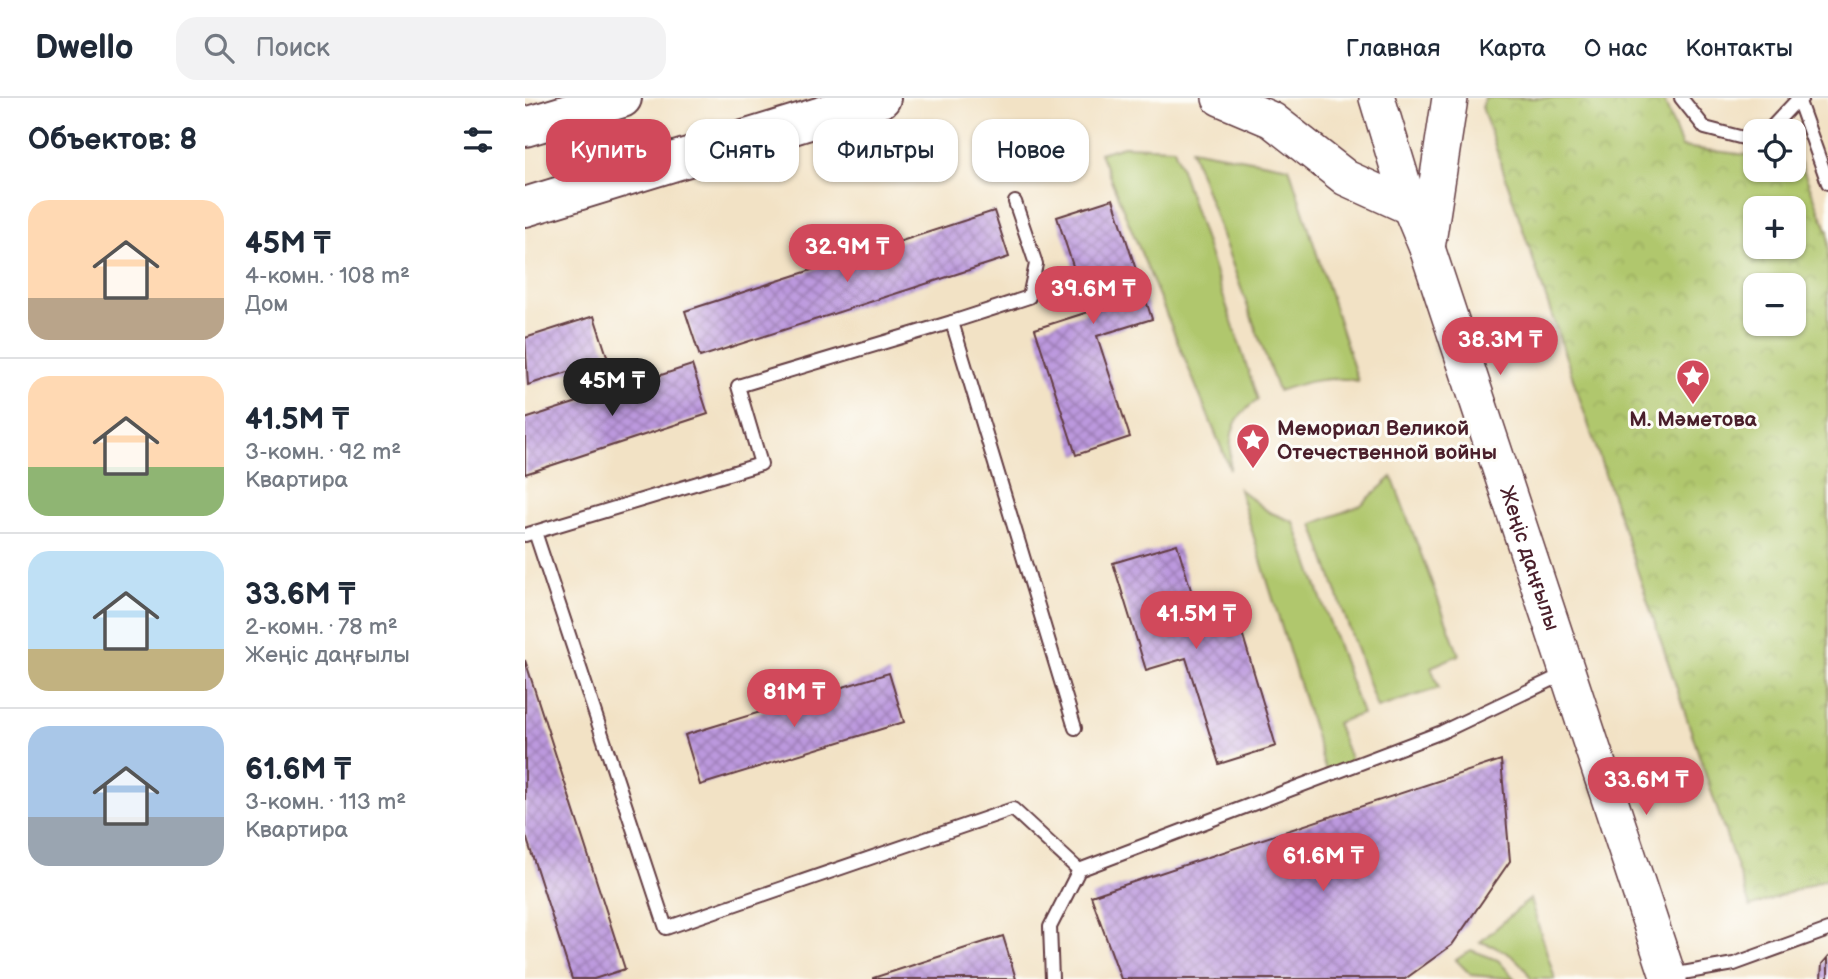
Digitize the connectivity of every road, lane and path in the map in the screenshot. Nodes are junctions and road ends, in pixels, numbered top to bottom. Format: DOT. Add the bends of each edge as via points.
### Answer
graph roads {
  1 [pos="622,98"];
  2 [pos="881,98"];
  3 [pos="1220,98"];
  4 [pos="1377,98"];
  5 [pos="1450,98"];
  6 [pos="1681,98"];
  7 [pos="1800,99"];
  8 [pos="1780,119"];
  9 [pos="525,127"];
  10 [pos="1743,138"];
  11 [pos="1828,183"];
  12 [pos="1014,202"];
  13 [pos="525,207"];
  14 [pos="1410,207"];
  15 [pos="1427,248"];
  16 [pos="952,322"];
  17 [pos="530,534"];
  18 [pos="1569,672"];
  19 [pos="1075,728"];
  20 [pos="1079,870"];
  21 [pos="1828,930"];
  22 [pos="1669,977"];
  23 [pos="1052,979"];
  1 -- 9 [label="main road"];
  2 -- 13 [label="main road"];
  3 -- 14 [label="main road" via="1272,120 1346,178"];
  4 -- 14 [label="main road, Жеңіс даңғылы"];
  5 -- 15 [label="main road"];
  6 -- 10 [label="lane" via="1705,128"];
  7 -- 8 [label="lane"];
  7 -- 11 [label="lane"];
  12 -- 16 [label="lane" via="1036,264 1030,297"];
  14 -- 15 [label="main road, Жеңіс даңғылы"];
  15 -- 18 [label="main road, Жеңіс даңғылы"];
  16 -- 17 [label="lane" via="738,386 761,464"];
  16 -- 19 [label="lane"];
  17 -- 20 [label="lane" via="666,928 1013,809"];
  18 -- 20 [label="lane" via="1442,732"];
  18 -- 22 [label="main road, Жеңіс даңғылы"];
  20 -- 23 [label="lane" via="1050,927"];
  21 -- 22 [label="lane" via="1734,964"];
}
